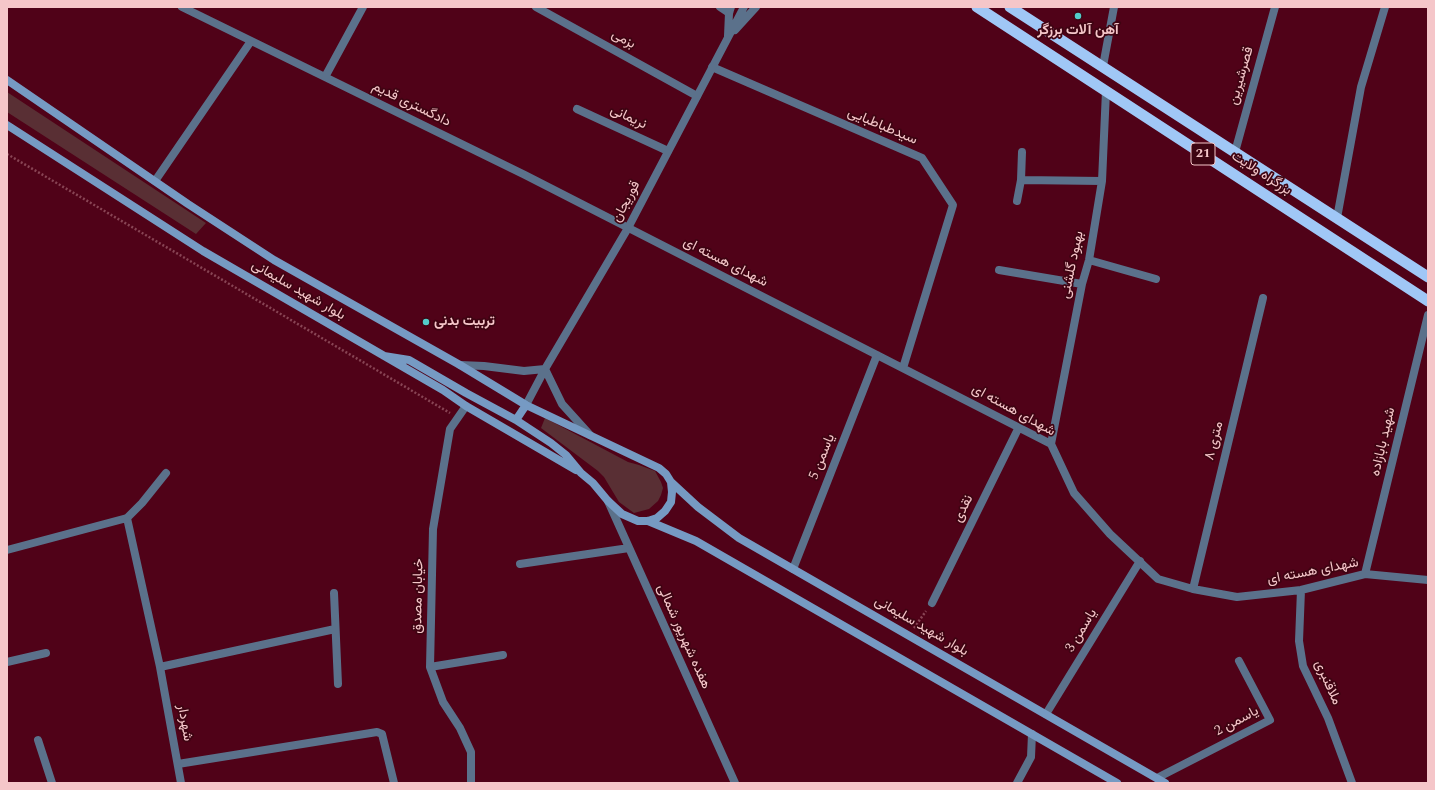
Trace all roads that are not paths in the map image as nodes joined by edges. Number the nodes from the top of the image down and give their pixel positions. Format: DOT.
graph roads {
  1 [pos="182,7"];
  2 [pos="363,7"];
  3 [pos="536,7"];
  4 [pos="720,7"];
  5 [pos="744,7"];
  6 [pos="756,7"];
  7 [pos="977,7"];
  8 [pos="1010,7"];
  9 [pos="1114,7"];
  10 [pos="1275,7"];
  11 [pos="1385,7"];
  12 [pos="730,10"];
  13 [pos="728,38"];
  14 [pos="251,41"];
  15 [pos="1103,66"];
  16 [pos="712,67"];
  17 [pos="325,77"];
  18 [pos="7,80"];
  19 [pos="1106,91"];
  20 [pos="697,96"];
  21 [pos="577,109"];
  22 [pos="7,125"];
  23 [pos="668,151"];
  24 [pos="1022,152"];
  25 [pos="1235,152"];
  26 [pos="1021,180"];
  27 [pos="155,181"];
  28 [pos="1102,181"];
  29 [pos="1017,201"];
  30 [pos="1337,218"];
  31 [pos="628,228"];
  32 [pos="1089,260"];
  33 [pos="999,270"];
  34 [pos="1428,277"];
  35 [pos="1156,279"];
  36 [pos="1082,284"];
  37 [pos="1264,298"];
  38 [pos="1428,301"];
  39 [pos="1428,315"];
  40 [pos="877,355"];
  41 [pos="384,356"];
  42 [pos="460,365"];
  43 [pos="903,368"];
  44 [pos="545,369"];
  45 [pos="526,405"];
  46 [pos="466,406"];
  47 [pos="516,420"];
  48 [pos="1019,427"];
  49 [pos="590,435"];
  50 [pos="1051,444"];
  51 [pos="166,473"];
  52 [pos="581,473"];
  53 [pos="671,482"];
  54 [pos="608,501"];
  55 [pos="127,518"];
  56 [pos="648,521"];
  57 [pos="629,548"];
  58 [pos="7,550"];
  59 [pos="1140,561"];
  60 [pos="520,564"];
  61 [pos="793,569"];
  62 [pos="1365,574"];
  63 [pos="1428,580"];
  64 [pos="1193,589"];
  65 [pos="1301,590"];
  66 [pos="334,593"];
  67 [pos="932,602"];
  68 [pos="335,629"];
  69 [pos="46,653"];
  70 [pos="503,655"];
  71 [pos="1239,661"];
  72 [pos="7,662"];
  73 [pos="160,667"];
  74 [pos="430,667"];
  75 [pos="338,684"];
  76 [pos="1046,714"];
  77 [pos="1032,734"];
  78 [pos="38,740"];
  79 [pos="178,764"];
  80 [pos="1157,778"];
  81 [pos="52,783"];
  82 [pos="181,783"];
  83 [pos="394,783"];
  84 [pos="471,783"];
  85 [pos="735,783"];
  86 [pos="1017,783"];
  87 [pos="1116,783"];
  88 [pos="1165,783"];
  89 [pos="1352,783"];
  1 -- 14 [label="street, دادگستری قدیم"];
  2 -- 17 [label="street"];
  3 -- 20 [label="street, بزمی"];
  4 -- 12 [label="street"];
  5 -- 13 [label="street, قوریجان"];
  6 -- 13 [label="street"];
  7 -- 19 [label="highway, بزرگراه ولایت / 21"];
  8 -- 15 [label="highway, بزرگراه ولایت / 21"];
  9 -- 15 [label="street"];
  10 -- 25 [label="street, قصرشیرین"];
  11 -- 30 [label="street"];
  12 -- 13 [label="street"];
  13 -- 16 [label="street, قوریجان"];
  14 -- 17 [label="street, دادگستری قدیم"];
  14 -- 27 [label="street"];
  15 -- 25 [label="highway, بزرگراه ولایت / 21"];
  16 -- 20 [label="street, قوریجان"];
  16 -- 43 [label="street, سیدطباطبایی"];
  17 -- 31 [label="street, دادگستری قدیم"];
  18 -- 27 [label="main road, بلوار شهید سلیمانی"];
  19 -- 28 [label="street, بهبود گلشنی"];
  19 -- 38 [label="highway, بزرگراه ولایت / 21"];
  20 -- 23 [label="street, قوریجان"];
  21 -- 23 [label="street, نریمانی"];
  22 -- 41 [label="main road, بلوار شهید سلیمانی"];
  23 -- 31 [label="street, قوریجان"];
  24 -- 26 [label="street"];
  25 -- 30 [label="highway, بزرگراه ولایت / 21"];
  26 -- 28 [label="street"];
  26 -- 29 [label="street"];
  27 -- 42 [label="main road, بلوار شهید سلیمانی"];
  28 -- 32 [label="street, بهبود گلشنی"];
  30 -- 34 [label="highway, بزرگراه ولایت / 21"];
  31 -- 40 [label="street, شهدای هسته ای"];
  31 -- 44 [label="street, قوریجان"];
  32 -- 35 [label="street"];
  32 -- 36 [label="street, بهبود گلشنی"];
  33 -- 36 [label="street"];
  36 -- 50 [label="street, بهبود گلشنی"];
  37 -- 64 [label="street, ۸ متری"];
  39 -- 62 [label="street, شهید بابازاده"];
  40 -- 43 [label="street, شهدای هسته ای"];
  40 -- 61 [label="street, یاسمن 5"];
  41 -- 46 [label="main road, بلوار شهید سلیمانی"];
  41 -- 47 [label="main road"];
  42 -- 44 [label="street"];
  42 -- 45 [label="main road, بلوار شهید سلیمانی"];
  43 -- 48 [label="street, شهدای هسته ای"];
  44 -- 45 [label="street, قوریجان"];
  44 -- 49 [label="street"];
  45 -- 47 [label="main road"];
  45 -- 49 [label="main road, بلوار شهید سلیمانی"];
  46 -- 52 [label="main road, بلوار شهید سلیمانی"];
  46 -- 74 [label="street, خیابان مصدق"];
  47 -- 52 [label="main road"];
  48 -- 50 [label="street, شهدای هسته ای"];
  48 -- 67 [label="street, نقدی"];
  49 -- 53 [label="main road, بلوار شهید سلیمانی"];
  50 -- 59 [label="street, شهدای هسته ای"];
  51 -- 55 [label="street"];
  52 -- 54 [label="main road"];
  53 -- 56 [label="main road"];
  53 -- 61 [label="main road, بلوار شهید سلیمانی"];
  54 -- 56 [label="main road"];
  54 -- 57 [label="street, هفده شهریور شمالی"];
  55 -- 58 [label="street"];
  55 -- 73 [label="street, شهردار"];
  56 -- 77 [label="main road"];
  57 -- 60 [label="street"];
  57 -- 85 [label="street, هفده شهریور شمالی"];
  59 -- 64 [label="street, شهدای هسته ای"];
  59 -- 76 [label="street, یاسمن 3"];
  61 -- 76 [label="main road, بلوار شهید سلیمانی"];
  62 -- 63 [label="street, شهدای هسته ای"];
  62 -- 65 [label="street, شهدای هسته ای"];
  64 -- 65 [label="street, شهدای هسته ای"];
  65 -- 89 [label="street, ملاقنبری"];
  66 -- 68 [label="street"];
  68 -- 73 [label="street"];
  68 -- 75 [label="street"];
  69 -- 72 [label="street"];
  70 -- 74 [label="street"];
  71 -- 80 [label="street, یاسمن 2"];
  73 -- 79 [label="street, شهردار"];
  74 -- 84 [label="street, خیابان مصدق"];
  76 -- 80 [label="main road, بلوار شهید سلیمانی"];
  77 -- 86 [label="street"];
  77 -- 87 [label="main road"];
  78 -- 81 [label="street"];
  79 -- 82 [label="street, شهردار"];
  79 -- 83 [label="street"];
  80 -- 88 [label="main road, بلوار شهید سلیمانی"];
}
